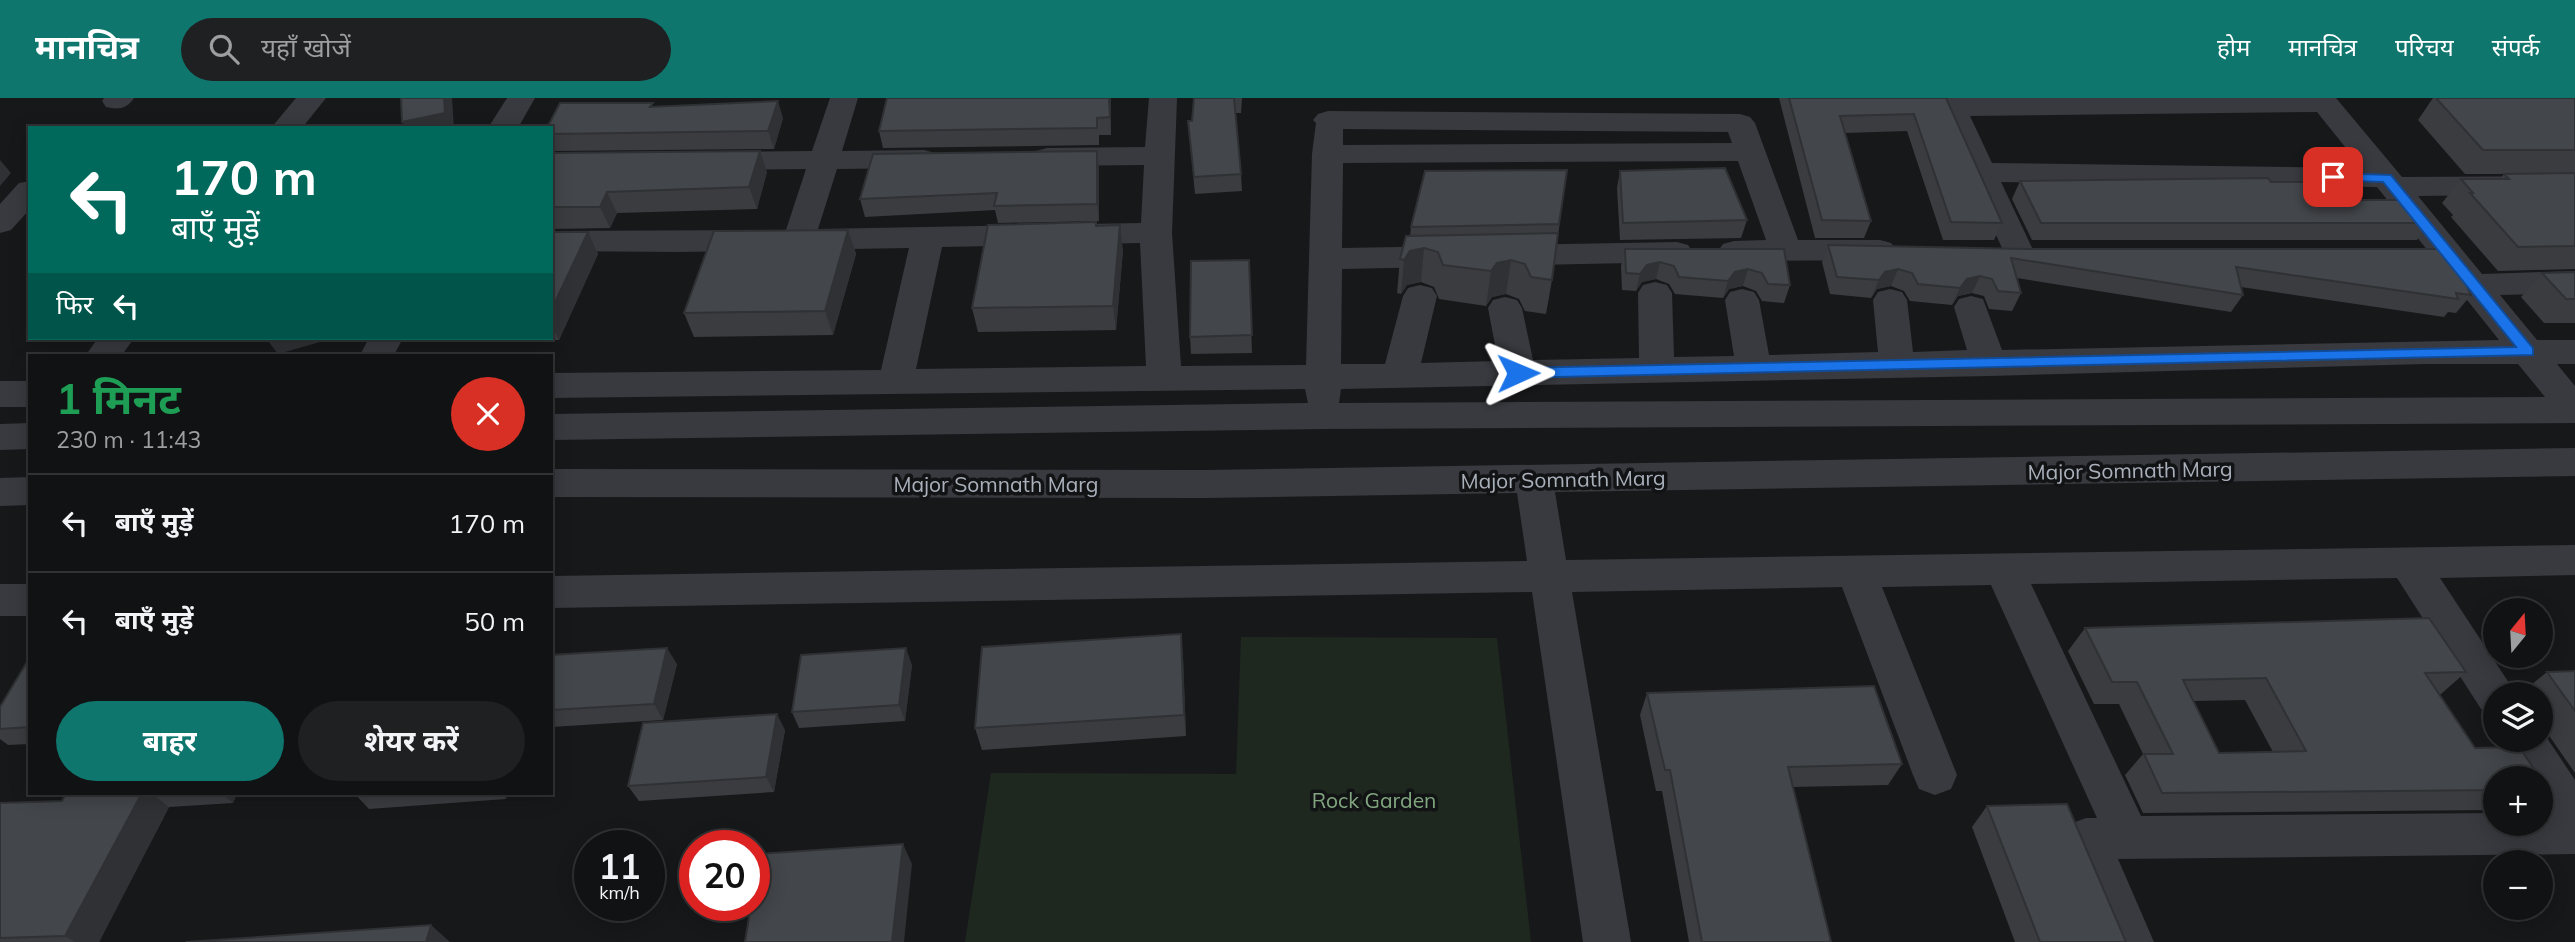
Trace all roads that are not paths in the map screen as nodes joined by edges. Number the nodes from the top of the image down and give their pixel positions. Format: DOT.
graph roads {
  1 [pos="312,98"];
  2 [pos="521,98"];
  3 [pos="844,98"];
  4 [pos="1163,98"];
  5 [pos="2323,100"];
  6 [pos="1949,103"];
  7 [pos="1328,109"];
  8 [pos="1740,124"];
  9 [pos="288,126"];
  10 [pos="504,126"];
  11 [pos="1327,154"];
  12 [pos="1160,156"];
  13 [pos="945,158"];
  14 [pos="1013,158"];
  15 [pos="824,160"];
  16 [pos="688,161"];
  17 [pos="1982,172"];
  18 [pos="2390,182"];
  19 [pos="2575,185"];
  20 [pos="28,192"];
  21 [pos="0,223"];
  22 [pos="1156,233"];
  23 [pos="928,237"];
  24 [pos="799,240"];
  25 [pos="553,241"];
  26 [pos="1785,250"];
  27 [pos="1912,251"];
  28 [pos="2019,253"];
  29 [pos="2406,254"];
  30 [pos="2448,254"];
  31 [pos="1325,259"];
  32 [pos="2575,282"];
  33 [pos="2473,285"];
  34 [pos="1656,293"];
  35 [pos="1420,296"];
  36 [pos="1742,300"];
  37 [pos="1890,300"];
  38 [pos="1971,307"];
  39 [pos="1505,308"];
  40 [pos="115,340"];
  41 [pos="2528,352"];
  42 [pos="2575,352"];
  43 [pos="104,354"];
  44 [pos="1989,364"];
  45 [pos="1897,365"];
  46 [pos="1754,369"];
  47 [pos="1657,371"];
  48 [pos="1518,373"];
  49 [pos="1324,375"];
  50 [pos="1400,376"];
  51 [pos="1164,377"];
  52 [pos="896,381"];
  53 [pos="553,386"];
  54 [pos="0,394"];
  55 [pos="28,394"];
  56 [pos="2575,410"];
  57 [pos="1323,416"];
  58 [pos="553,427"];
  59 [pos="28,436"];
  60 [pos="0,437"];
  61 [pos="2575,462"];
  62 [pos="1534,480"];
  63 [pos="553,483"];
  64 [pos="28,491"];
  65 [pos="0,492"];
  66 [pos="2575,559"];
  67 [pos="2408,562"];
  68 [pos="2004,569"];
  69 [pos="1856,572"];
  70 [pos="1549,577"];
  71 [pos="553,592"];
  72 [pos="0,600"];
  73 [pos="28,600"];
  74 [pos="2487,682"];
  75 [pos="2532,752"];
  76 [pos="1935,775"];
  77 [pos="2575,818"];
  78 [pos="2575,833"];
  79 [pos="2143,838"];
  80 [pos="1607,942"];
  81 [pos="2130,942"];
  1 -- 9 [label="street"];
  2 -- 10 [label="street"];
  3 -- 15 [label="street"];
  4 -- 12 [label="street"];
  5 -- 6 [label="street"];
  5 -- 18 [label="street"];
  6 -- 17 [label="street"];
  7 -- 8 [label="street"];
  7 -- 11 [label="street"];
  8 -- 11 [label="street"];
  8 -- 26 [label="street"];
  11 -- 31 [label="street"];
  12 -- 14 [label="street"];
  12 -- 22 [label="street"];
  13 -- 15 [label="street"];
  15 -- 16 [label="street"];
  15 -- 24 [label="street"];
  17 -- 18 [label="street"];
  17 -- 28 [label="street"];
  18 -- 19 [label="street"];
  18 -- 30 [label="street"];
  20 -- 21 [label="street"];
  22 -- 23 [label="street"];
  22 -- 51 [label="street"];
  23 -- 24 [label="street"];
  23 -- 52 [label="street"];
  24 -- 25 [label="street"];
  26 -- 27 [label="street"];
  26 -- 31 [label="street"];
  29 -- 30 [label="street"];
  30 -- 33 [label="street"];
  31 -- 49 [label="street"];
  32 -- 33 [label="street"];
  33 -- 41 [label="street"];
  34 -- 47 [label="street"];
  35 -- 50 [label="street"];
  36 -- 46 [label="street"];
  37 -- 45 [label="street"];
  38 -- 44 [label="street"];
  39 -- 48 [label="street"];
  40 -- 43 [label="street"];
  41 -- 42 [label="street"];
  41 -- 44 [label="street"];
  41 -- 56 [label="street"];
  44 -- 45 [label="street"];
  45 -- 46 [label="street"];
  46 -- 47 [label="street"];
  47 -- 48 [label="street"];
  48 -- 50 [label="street"];
  49 -- 50 [label="street"];
  49 -- 51 [label="street"];
  49 -- 57 [label="street"];
  51 -- 52 [label="street"];
  52 -- 53 [label="street"];
  54 -- 55 [label="street"];
  56 -- 57 [label="street"];
  57 -- 58 [label="street"];
  59 -- 60 [label="street"];
  61 -- 62 [label="street, Major Somnath Marg"];
  62 -- 63 [label="street, Major Somnath Marg"];
  62 -- 70 [label="street"];
  64 -- 65 [label="street"];
  66 -- 67 [label="street"];
  67 -- 68 [label="street"];
  67 -- 74 [label="street"];
  68 -- 69 [label="street"];
  68 -- 79 [label="street"];
  69 -- 70 [label="street"];
  69 -- 76 [label="street"];
  70 -- 71 [label="street"];
  70 -- 80 [label="street"];
  72 -- 73 [label="street"];
  75 -- 77 [label="street"];
  78 -- 79 [label="street"];
  79 -- 81 [label="street"];
}
